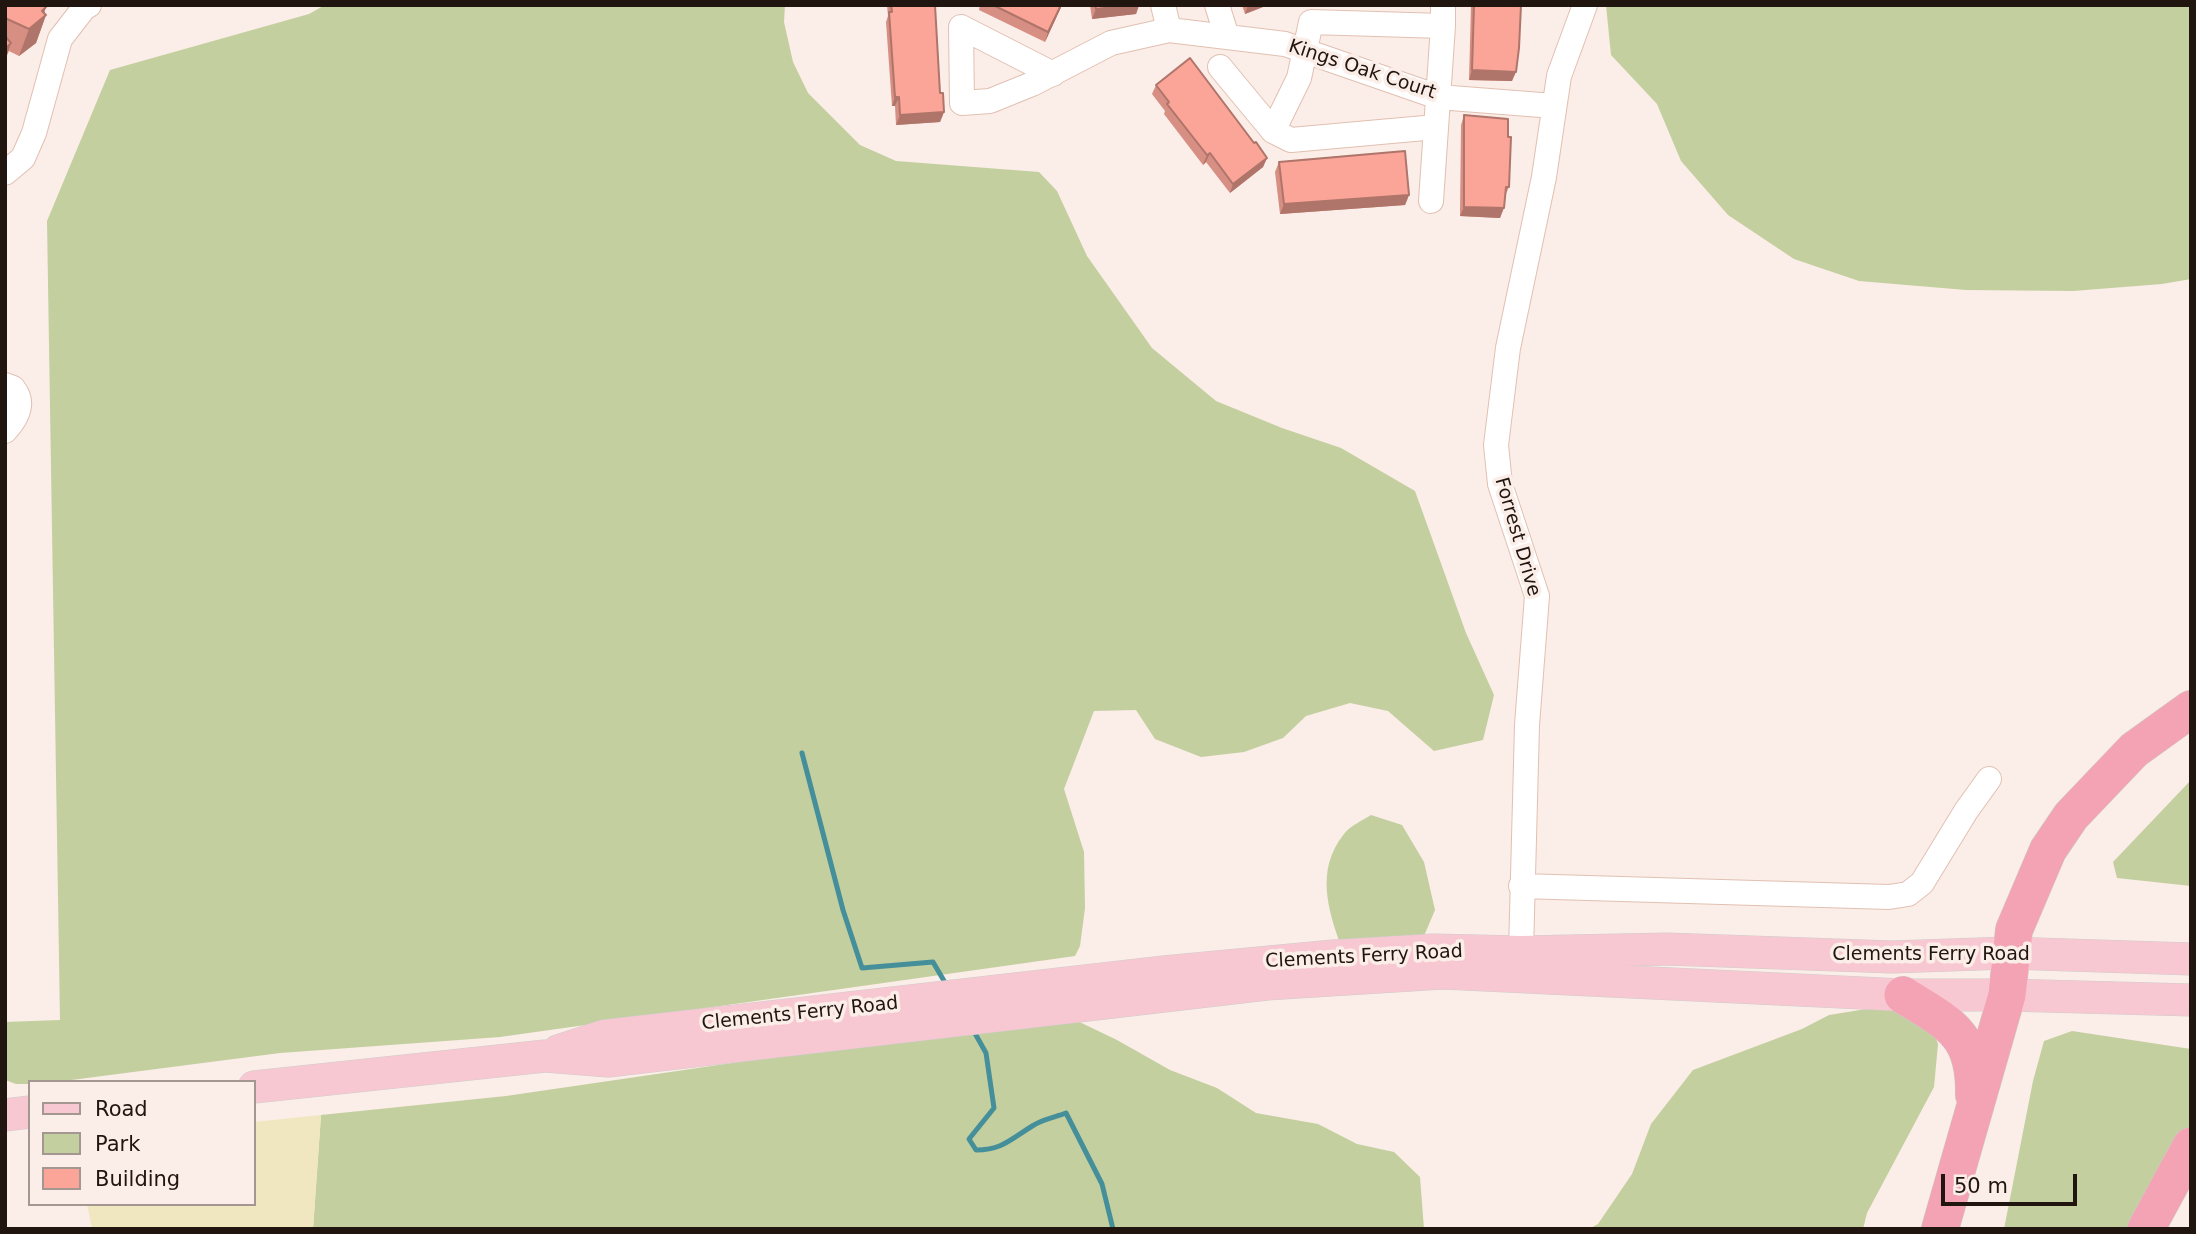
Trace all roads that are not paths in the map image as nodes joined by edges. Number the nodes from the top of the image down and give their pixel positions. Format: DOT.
graph roads {
  1 [pos="89,5"];
  2 [pos="1163,5"];
  3 [pos="1217,5"];
  4 [pos="1583,8"];
  5 [pos="1443,16"];
  6 [pos="1169,30"];
  7 [pos="1227,37"];
  8 [pos="1305,51"];
  9 [pos="1220,67"];
  10 [pos="1052,74"];
  11 [pos="1438,97"];
  12 [pos="1554,106"];
  13 [pos="1436,127"];
  14 [pos="1273,131"];
  15 [pos="5,173"];
  16 [pos="1431,201"];
  17 [pos="5,385"];
  18 [pos="5,431"];
  19 [pos="2191,709"];
  20 [pos="1989,779"];
  21 [pos="1521,886"];
  22 [pos="1521,952"];
  23 [pos="2012,953"];
  24 [pos="2191,959"];
  25 [pos="1903,995"];
  26 [pos="2007,995"];
  27 [pos="2191,1000"];
  28 [pos="1000,1003"];
  29 [pos="256,1087"];
  30 [pos="1974,1109"];
  31 [pos="28,1112"];
  32 [pos="5,1115"];
  33 [pos="2191,1146"];
  34 [pos="1940,1229"];
  35 [pos="2146,1229"];
  1 -- 15 [label="street"];
  2 -- 6 [label="street"];
  3 -- 7 [label="street"];
  4 -- 12 [label="street, Forrest Drive"];
  5 -- 8 [label="street"];
  5 -- 11 [label="street"];
  6 -- 7 [label="street, Kings Oak Court"];
  6 -- 10 [label="street, Kings Oak Court"];
  7 -- 8 [label="street, Kings Oak Court"];
  8 -- 11 [label="street, Kings Oak Court"];
  8 -- 14 [label="street"];
  9 -- 14 [label="street"];
  11 -- 12 [label="street, Kings Oak Court"];
  11 -- 13 [label="street"];
  12 -- 21 [label="street, Forrest Drive"];
  13 -- 14 [label="street"];
  13 -- 16 [label="street"];
  17 -- 18 [label="street"];
  19 -- 23 [label="highway"];
  20 -- 21 [label="street"];
  21 -- 22 [label="street, Forrest Drive"];
  22 -- 23 [label="main road, Clements Ferry Road"];
  22 -- 28 [label="main road, Clements Ferry Road"];
  23 -- 24 [label="main road, Clements Ferry Road"];
  23 -- 26 [label="highway"];
  25 -- 26 [label="main road, Clements Ferry Road"];
  25 -- 28 [label="main road, Clements Ferry Road"];
  25 -- 30 [label="highway"];
  26 -- 27 [label="main road, Clements Ferry Road"];
  26 -- 30 [label="highway"];
  28 -- 29 [label="main road, Clements Ferry Road"];
  30 -- 34 [label="highway"];
  31 -- 32 [label="main road"];
  33 -- 35 [label="highway"];
}
